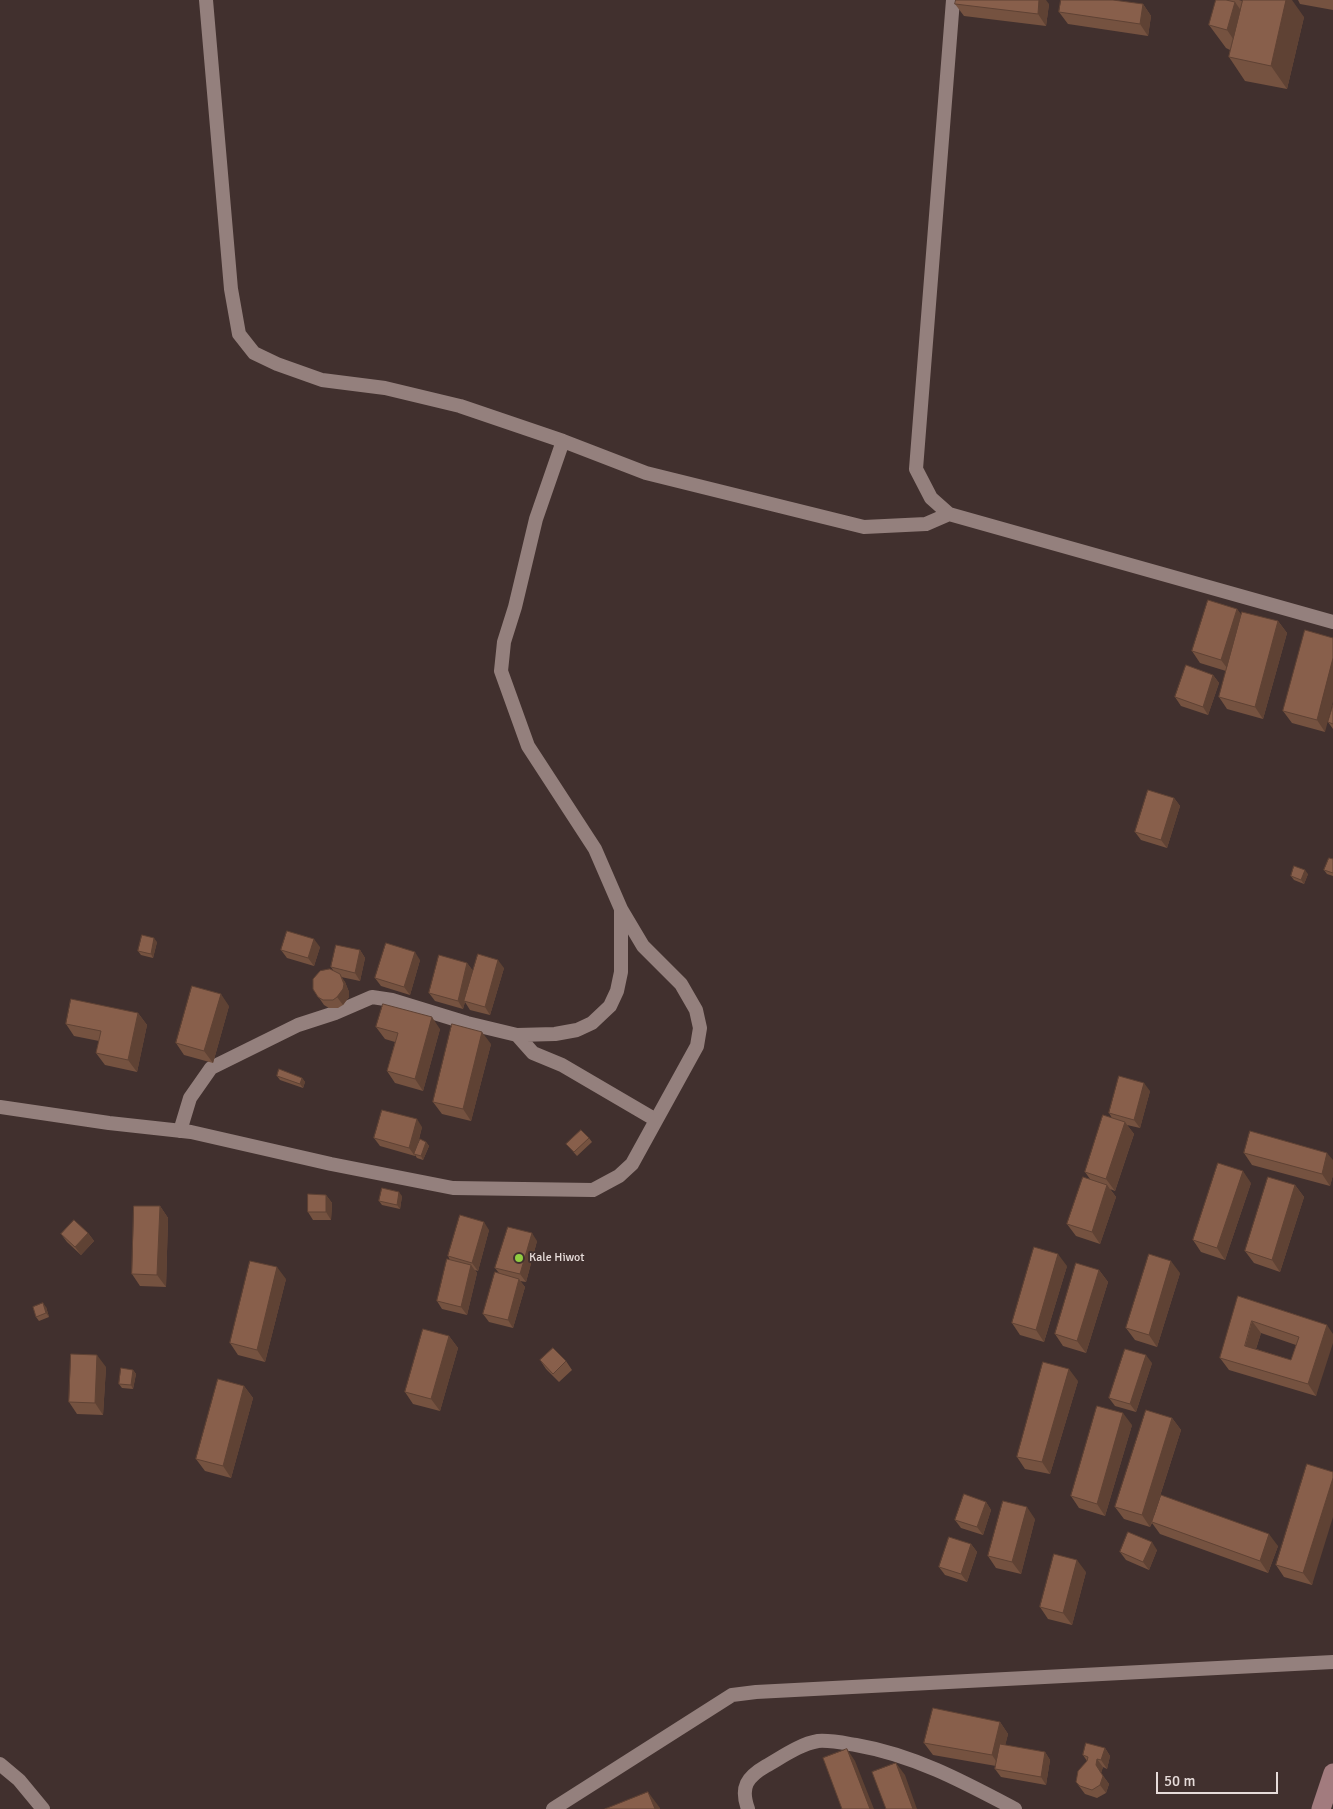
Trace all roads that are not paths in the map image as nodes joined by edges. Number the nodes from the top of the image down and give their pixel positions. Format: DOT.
graph roads {
  1 [pos="206,0"];
  2 [pos="953,0"];
  3 [pos="564,441"];
  4 [pos="949,514"];
  5 [pos="1333,622"];
  6 [pos="621,909"];
  7 [pos="517,1035"];
  8 [pos="0,1107"];
  9 [pos="656,1120"];
  10 [pos="180,1131"];
  11 [pos="1333,1662"];
  12 [pos="0,1764"];
  13 [pos="1333,1773"];
  14 [pos="43,1809"];
  15 [pos="553,1809"];
  16 [pos="748,1809"];
  17 [pos="1015,1809"];
  18 [pos="1321,1809"];
  1 -- 3 [label="street"];
  2 -- 4 [label="street"];
  3 -- 4 [label="street"];
  3 -- 6 [label="street"];
  4 -- 5 [label="street"];
  6 -- 7 [label="street"];
  6 -- 9 [label="street"];
  7 -- 9 [label="street"];
  7 -- 10 [label="street"];
  8 -- 10 [label="street"];
  9 -- 10 [label="street"];
  11 -- 15 [label="street"];
  12 -- 14 [label="street"];
  13 -- 18 [label="main road"];
  16 -- 17 [label="street"];
}
